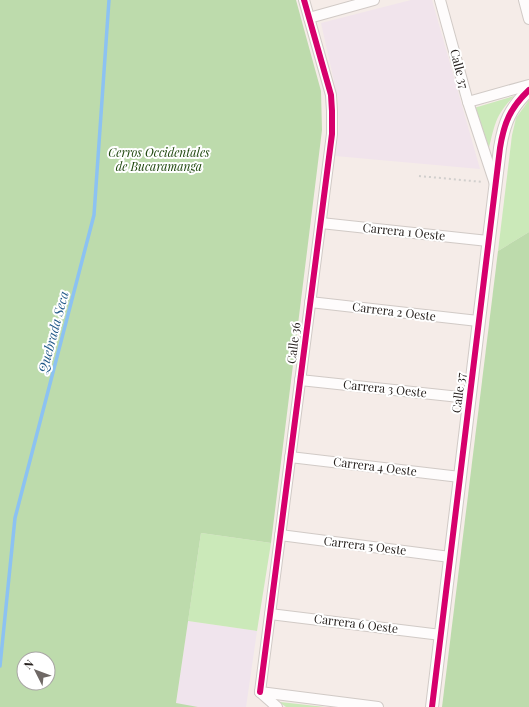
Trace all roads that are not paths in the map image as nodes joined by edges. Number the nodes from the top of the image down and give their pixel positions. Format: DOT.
graph roads {
  1 [pos="304,0"];
  2 [pos="374,0"];
  3 [pos="440,0"];
  4 [pos="524,0"];
  5 [pos="309,18"];
  6 [pos="529,19"];
  7 [pos="529,85"];
  8 [pos="529,90"];
  9 [pos="468,102"];
  10 [pos="495,184"];
  11 [pos="321,223"];
  12 [pos="488,241"];
  13 [pos="310,302"];
  14 [pos="478,321"];
  15 [pos="300,380"];
  16 [pos="469,398"];
  17 [pos="290,457"];
  18 [pos="460,477"];
  19 [pos="280,535"];
  20 [pos="450,557"];
  21 [pos="270,614"];
  22 [pos="441,635"];
  23 [pos="260,692"];
  24 [pos="277,707"];
  25 [pos="378,707"];
  26 [pos="432,707"];
  1 -- 5 [label="street, Calle 36"];
  2 -- 5 [label="street"];
  3 -- 9 [label="street, Calle 37"];
  4 -- 6 [label="street"];
  5 -- 11 [label="street, Calle 36"];
  7 -- 9 [label="street"];
  8 -- 10 [label="street, Calle 37"];
  9 -- 10 [label="street, Calle 37"];
  10 -- 12 [label="street, Calle 37"];
  11 -- 12 [label="street, Carrera 1 Oeste"];
  11 -- 13 [label="street, Calle 36"];
  12 -- 14 [label="street, Calle 37"];
  13 -- 14 [label="street, Carrera 2 Oeste"];
  13 -- 15 [label="street, Calle 36"];
  14 -- 16 [label="street, Calle 37"];
  15 -- 16 [label="street, Carrera 3 Oeste"];
  15 -- 17 [label="street, Calle 36"];
  16 -- 18 [label="street, Calle 37"];
  17 -- 18 [label="street, Carrera 4 Oeste"];
  17 -- 19 [label="street, Calle 36"];
  18 -- 20 [label="street, Calle 37"];
  19 -- 20 [label="street, Carrera 5 Oeste"];
  19 -- 21 [label="street, Calle 36"];
  20 -- 22 [label="street, Calle 37"];
  21 -- 22 [label="street, Carrera 6 Oeste"];
  21 -- 23 [label="street, Calle 36"];
  22 -- 26 [label="street, Calle 37"];
  23 -- 24 [label="street"];
  23 -- 25 [label="street"];
}
